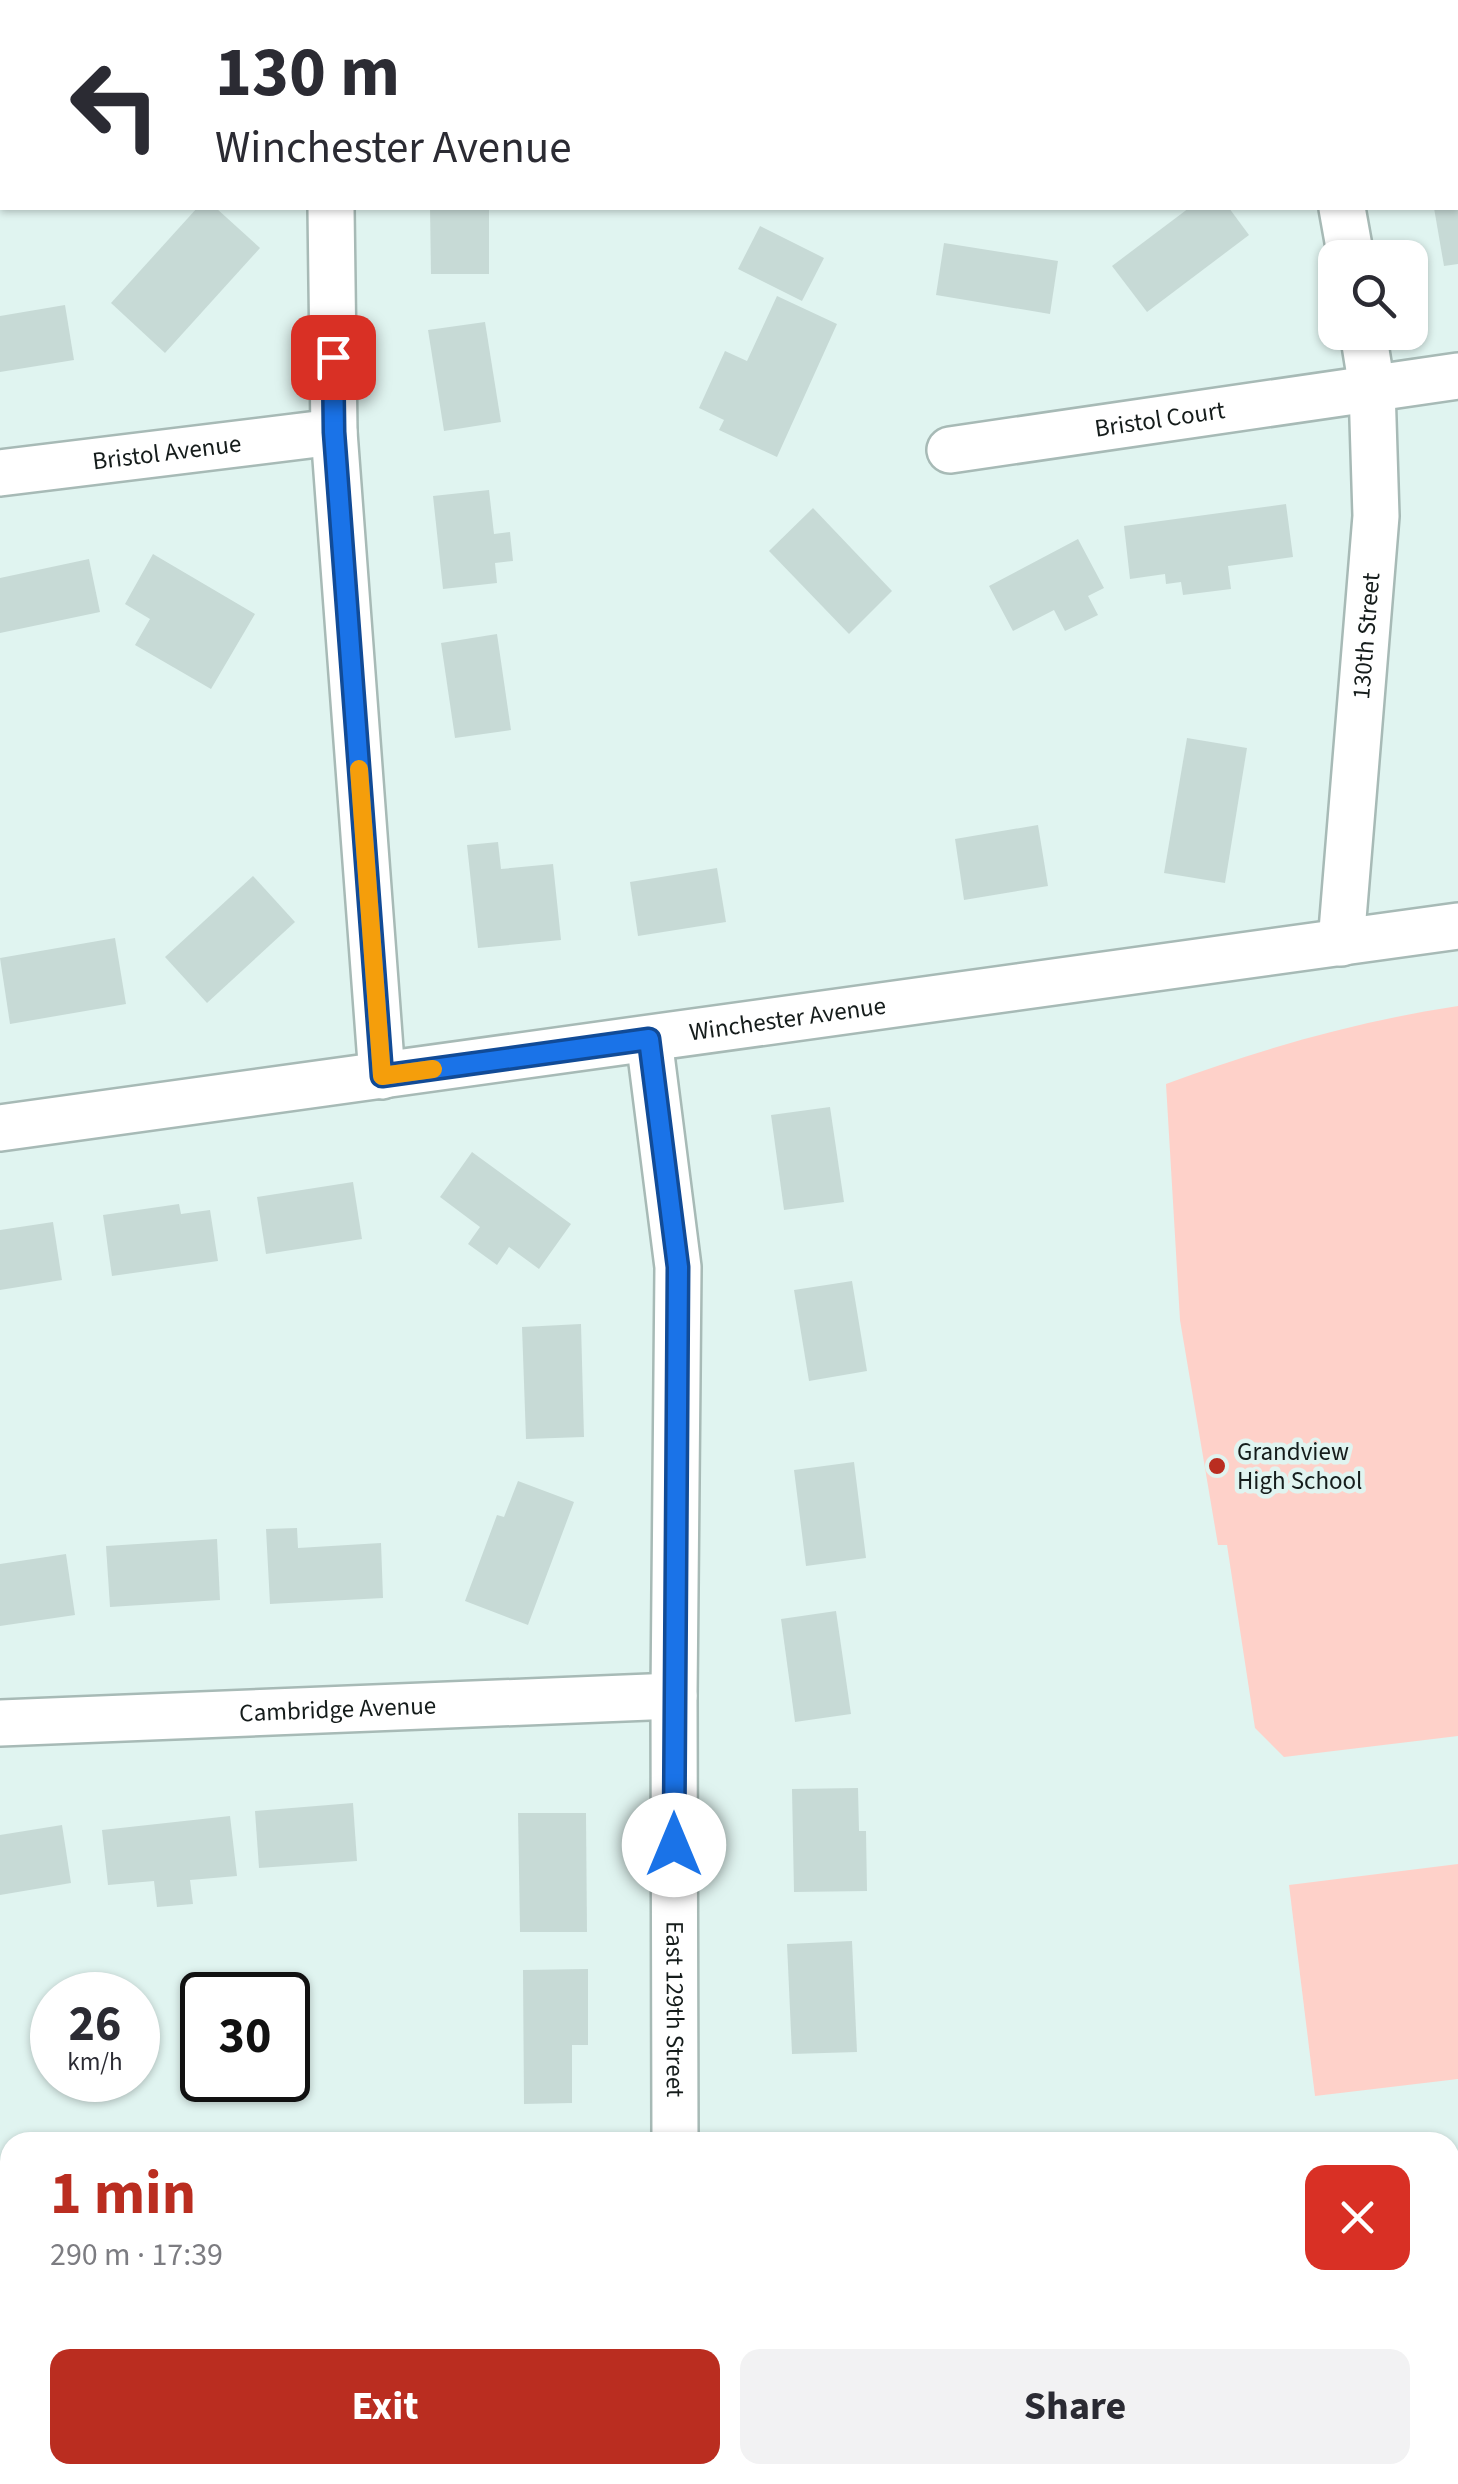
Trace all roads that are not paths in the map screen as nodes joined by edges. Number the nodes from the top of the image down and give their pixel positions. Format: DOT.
graph roads {
  1 [pos="331,210"];
  2 [pos="1342,210"];
  3 [pos="1348,240"];
  4 [pos="1366,350"];
  5 [pos="1458,376"];
  6 [pos="1372,388"];
  7 [pos="334,432"];
  8 [pos="950,450"];
  9 [pos="0,473"];
  10 [pos="1458,926"];
  11 [pos="1341,942"];
  12 [pos="649,1039"];
  13 [pos="381,1066"];
  14 [pos="0,1128"];
  15 [pos="674,1696"];
  16 [pos="0,1722"];
  17 [pos="676,2132"];
  1 -- 7 [label="street"];
  2 -- 3 [label="street"];
  4 -- 6 [label="street, 130th Street"];
  5 -- 6 [label="street"];
  6 -- 8 [label="street, Bristol Court"];
  6 -- 11 [label="street, 130th Street"];
  7 -- 9 [label="street, Bristol Avenue"];
  7 -- 13 [label="street"];
  10 -- 11 [label="street, Winchester Avenue"];
  11 -- 12 [label="street, Winchester Avenue"];
  12 -- 13 [label="street, Winchester Avenue"];
  12 -- 15 [label="street, East 129th Street"];
  13 -- 14 [label="street, Winchester Avenue"];
  15 -- 16 [label="street, Cambridge Avenue"];
  15 -- 17 [label="street, East 129th Street"];
}
